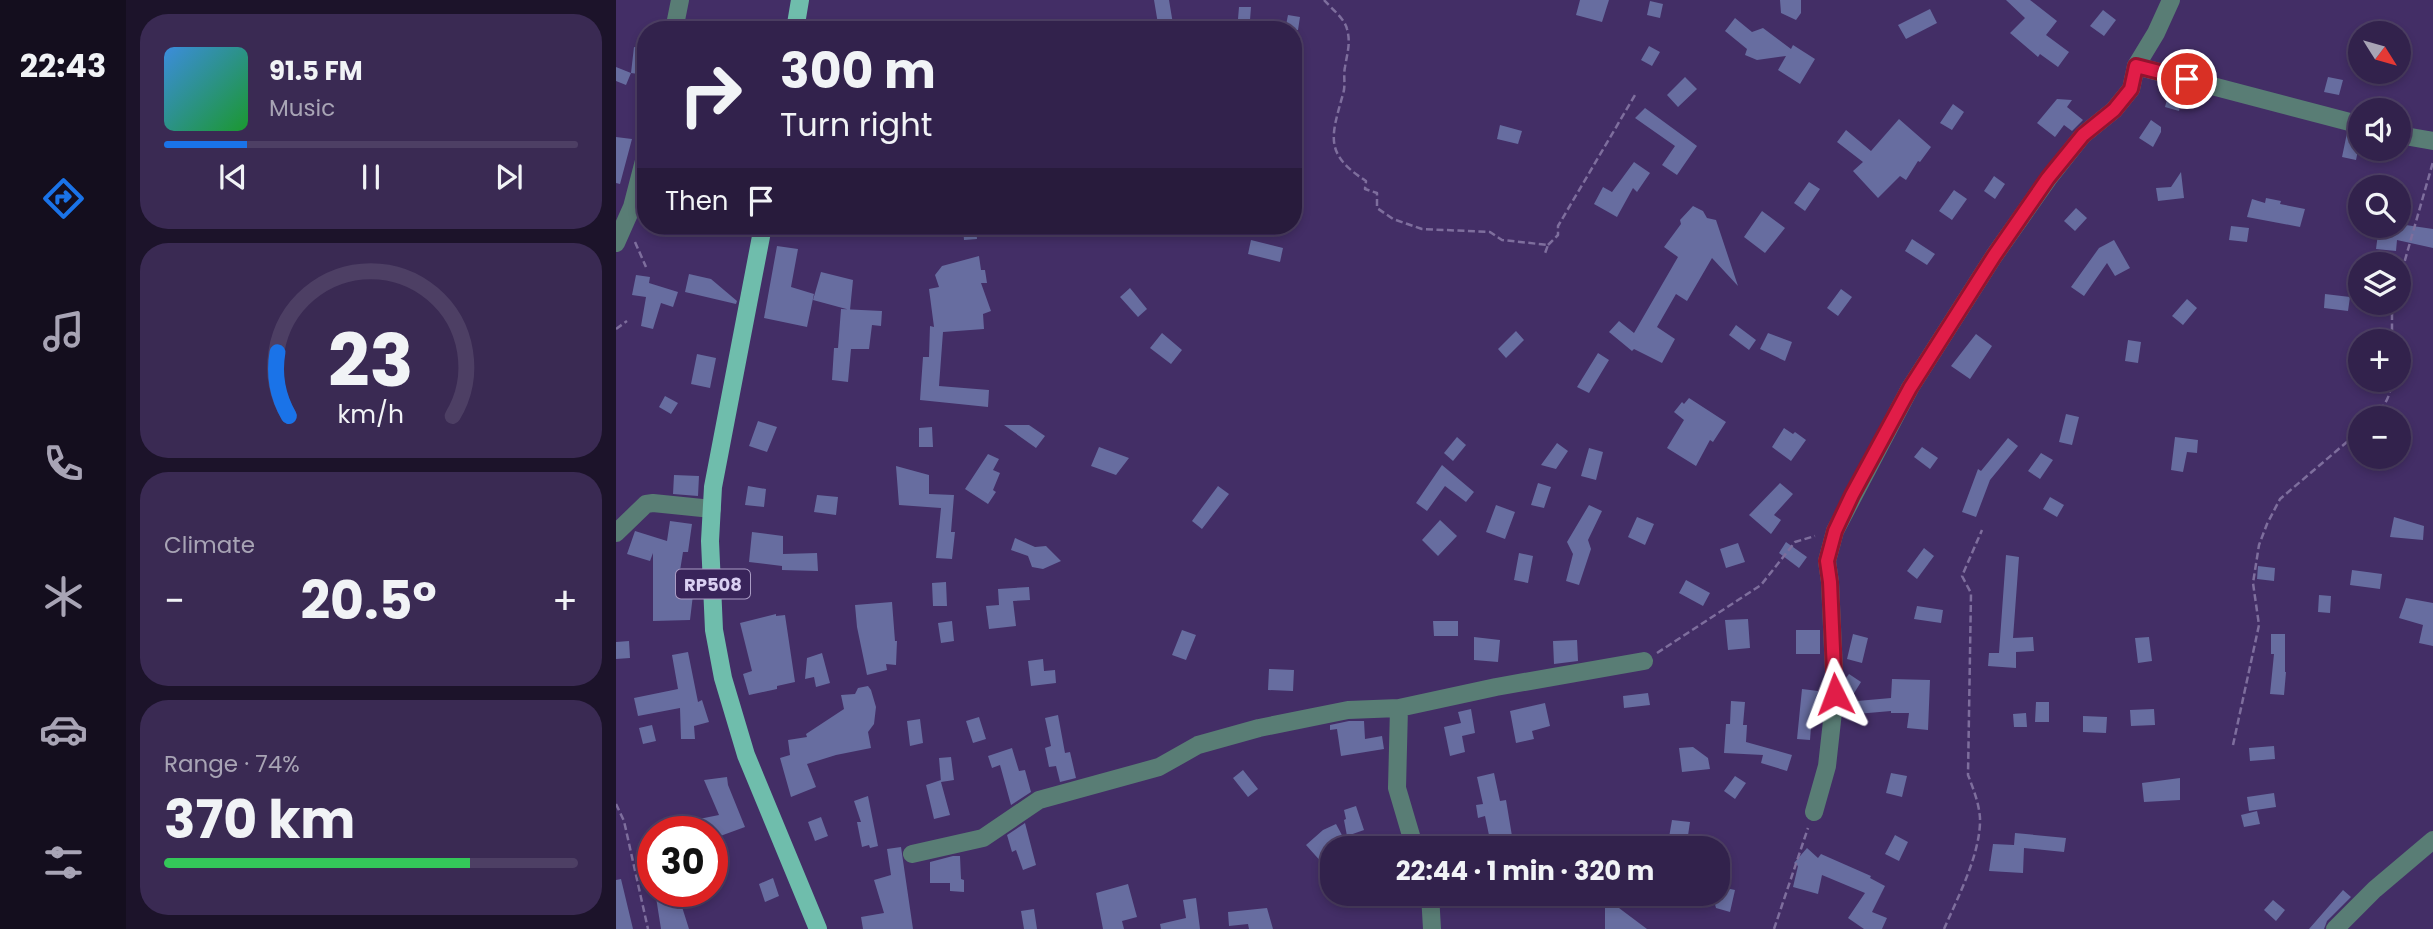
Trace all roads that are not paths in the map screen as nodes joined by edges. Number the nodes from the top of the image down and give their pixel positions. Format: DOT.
graph roads {
  1 [pos="680,0"];
  2 [pos="800,0"];
  3 [pos="2171,0"];
  4 [pos="676,21"];
  5 [pos="796,21"];
  6 [pos="2136,66"];
  7 [pos="2348,122"];
  8 [pos="2411,137"];
  9 [pos="2433,141"];
  10 [pos="637,188"];
  11 [pos="760,235"];
  12 [pos="616,243"];
  13 [pos="712,509"];
  14 [pos="616,533"];
  15 [pos="1644,661"];
  16 [pos="1399,708"];
  17 [pos="1814,812"];
  18 [pos="1411,836"];
  19 [pos="2433,840"];
  20 [pos="912,855"];
  21 [pos="1431,906"];
  22 [pos="818,929"];
  23 [pos="1432,929"];
  24 [pos="2335,929"];
  1 -- 4 [label="street"];
  2 -- 5 [label="main road"];
  3 -- 6 [label="street"];
  6 -- 7 [label="street"];
  6 -- 17 [label="street"];
  8 -- 9 [label="street"];
  10 -- 12 [label="street"];
  11 -- 13 [label="main road, RP508"];
  13 -- 14 [label="street"];
  13 -- 22 [label="main road, RP508"];
  15 -- 16 [label="street"];
  16 -- 18 [label="street"];
  16 -- 20 [label="street"];
  19 -- 24 [label="street"];
  21 -- 23 [label="street"];
}
